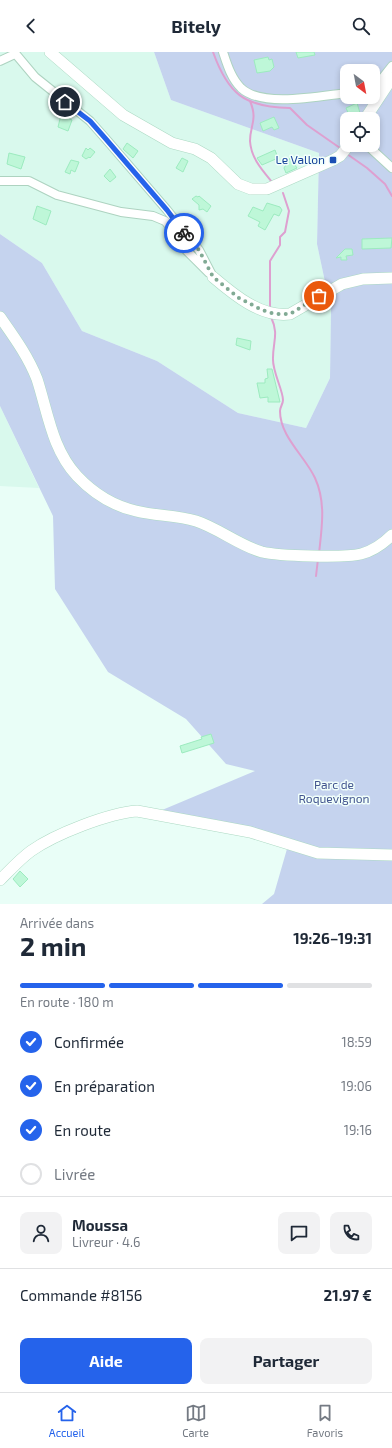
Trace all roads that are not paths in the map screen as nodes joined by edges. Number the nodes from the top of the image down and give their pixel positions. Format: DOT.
graph roads {
  1 [pos="50,52"];
  2 [pos="223,52"];
  3 [pos="15,53"];
  4 [pos="0,61"];
  5 [pos="392,66"];
  6 [pos="392,78"];
  7 [pos="380,81"];
  8 [pos="340,94"];
  9 [pos="370,112"];
  10 [pos="344,152"];
  11 [pos="375,152"];
  12 [pos="392,168"];
  13 [pos="0,181"];
  14 [pos="213,277"];
  15 [pos="392,278"];
  16 [pos="0,317"];
  17 [pos="392,535"];
  18 [pos="392,855"];
  19 [pos="0,880"];
  1 -- 10 [label="main road"];
  2 -- 8 [label="street"];
  3 -- 4 [label="street"];
  3 -- 14 [label="street"];
  5 -- 7 [label="street"];
  6 -- 9 [label="main road"];
  11 -- 12 [label="street"];
  13 -- 14 [label="street"];
  14 -- 15 [label="main road"];
  16 -- 17 [label="main road"];
  18 -- 19 [label="main road"];
}
